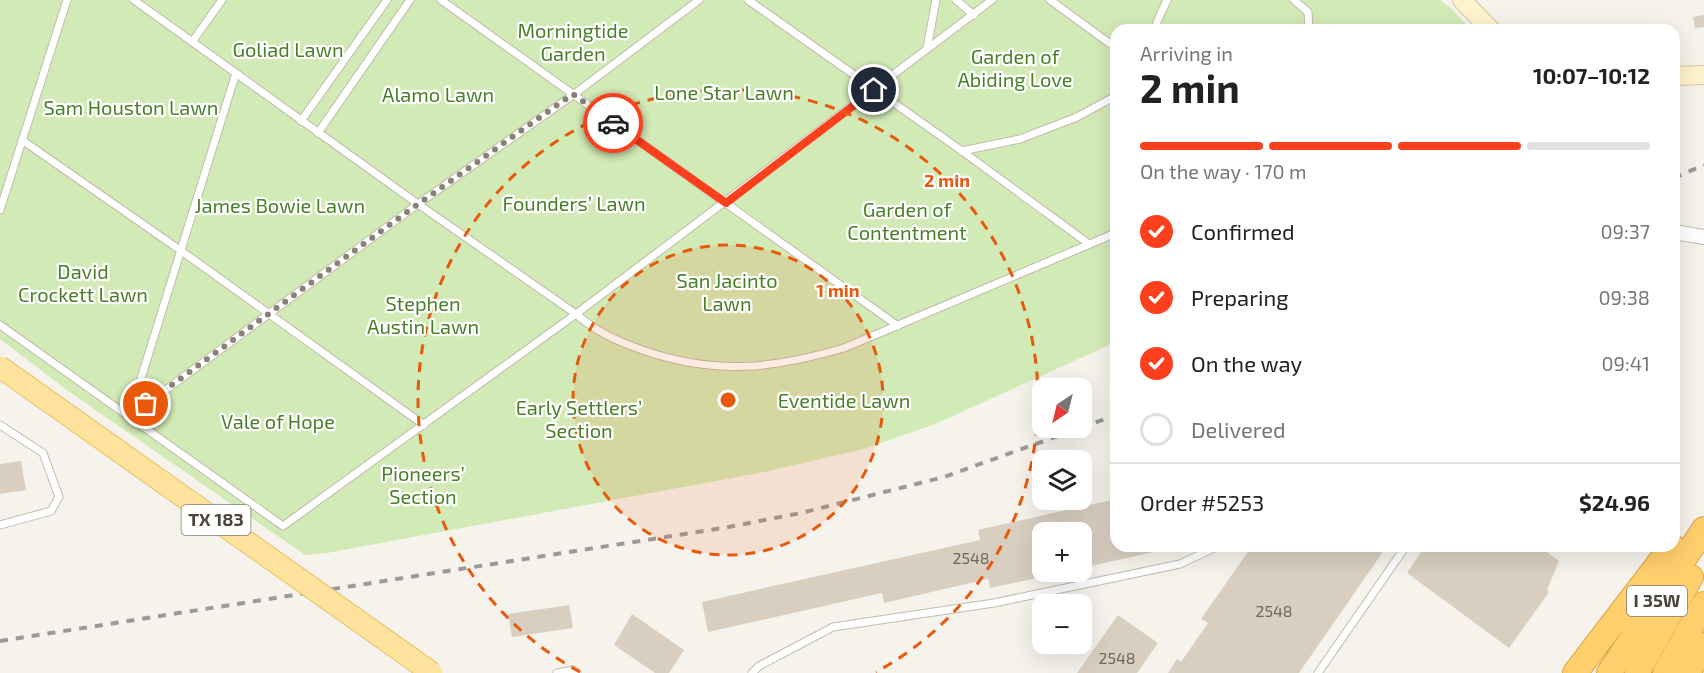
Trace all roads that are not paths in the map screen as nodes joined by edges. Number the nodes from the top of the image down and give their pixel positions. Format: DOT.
graph roads {
  1 [pos="67,0"];
  2 [pos="134,0"];
  3 [pos="222,0"];
  4 [pos="387,0"];
  5 [pos="410,0"];
  6 [pos="441,0"];
  7 [pos="699,0"];
  8 [pos="748,0"];
  9 [pos="936,0"];
  10 [pos="956,0"];
  11 [pos="992,0"];
  12 [pos="1050,0"];
  13 [pos="1167,0"];
  14 [pos="1294,0"];
  15 [pos="1462,0"];
  16 [pos="974,15"];
  17 [pos="1156,24"];
  18 [pos="1309,24"];
  19 [pos="1485,24"];
  20 [pos="192,42"];
  21 [pos="1110,44"];
  22 [pos="927,48"];
  23 [pos="236,73"];
  24 [pos="1704,75"];
  25 [pos="1680,76"];
  26 [pos="874,90"];
  27 [pos="573,94"];
  28 [pos="1110,99"];
  29 [pos="301,121"];
  30 [pos="318,133"];
  31 [pos="22,140"];
  32 [pos="962,151"];
  33 [pos="726,203"];
  34 [pos="418,204"];
  35 [pos="0,210"];
  36 [pos="1680,233"];
  37 [pos="1110,235"];
  38 [pos="1704,237"];
  39 [pos="1089,244"];
  40 [pos="180,250"];
  41 [pos="576,314"];
  42 [pos="269,315"];
  43 [pos="0,325"];
  44 [pos="898,326"];
  45 [pos="0,367"];
  46 [pos="129,417"];
  47 [pos="0,425"];
  48 [pos="424,425"];
  49 [pos="1704,521"];
  50 [pos="0,525"];
  51 [pos="1704,529"];
  52 [pos="1680,536"];
  53 [pos="1205,552"];
  54 [pos="1402,552"];
  55 [pos="1668,552"];
  56 [pos="1704,554"];
  57 [pos="1704,604"];
  58 [pos="1704,645"];
  59 [pos="432,673"];
  60 [pos="557,673"];
  61 [pos="577,673"];
  62 [pos="752,673"];
  63 [pos="1318,673"];
  64 [pos="1575,673"];
  65 [pos="1609,673"];
  66 [pos="1637,673"];
  67 [pos="1665,673"];
  68 [pos="1688,673"];
  1 -- 31 [label="lane"];
  2 -- 20 [label="lane"];
  3 -- 20 [label="lane"];
  4 -- 29 [label="lane"];
  5 -- 30 [label="lane"];
  6 -- 27 [label="lane"];
  7 -- 27 [label="lane"];
  8 -- 26 [label="lane"];
  9 -- 22 [label="lane"];
  10 -- 16 [label="lane"];
  11 -- 16 [label="lane"];
  12 -- 21 [label="lane"];
  13 -- 17 [label="lane"];
  14 -- 18 [label="lane"];
  15 -- 19 [label="street"];
  16 -- 22 [label="lane"];
  20 -- 23 [label="lane"];
  22 -- 26 [label="lane"];
  23 -- 29 [label="lane"];
  23 -- 40 [label="lane"];
  24 -- 25 [label="street"];
  26 -- 32 [label="lane"];
  26 -- 33 [label="lane"];
  27 -- 33 [label="lane"];
  27 -- 34 [label="lane"];
  28 -- 32 [label="lane"];
  29 -- 30 [label="lane"];
  30 -- 34 [label="lane"];
  31 -- 35 [label="lane"];
  31 -- 40 [label="lane"];
  32 -- 39 [label="lane"];
  33 -- 41 [label="lane"];
  33 -- 44 [label="lane"];
  34 -- 41 [label="lane"];
  34 -- 42 [label="lane"];
  36 -- 38 [label="street"];
  37 -- 39 [label="lane"];
  39 -- 44 [label="lane"];
  40 -- 42 [label="lane"];
  40 -- 46 [label="lane"];
  41 -- 44 [label="lane"];
  41 -- 48 [label="lane"];
  42 -- 46 [label="lane"];
  42 -- 48 [label="lane"];
  43 -- 46 [label="lane"];
  45 -- 59 [label="main road, TX 183, bridge"];
  46 -- 48 [label="lane"];
  47 -- 50 [label="lane"];
  49 -- 52 [label="highway"];
  51 -- 65 [label="highway, I 35W"];
  53 -- 62 [label="lane"];
  54 -- 63 [label="lane"];
  55 -- 64 [label="highway"];
  56 -- 66 [label="highway"];
  57 -- 67 [label="highway"];
  58 -- 68 [label="highway"];
  60 -- 61 [label="lane"];
}
